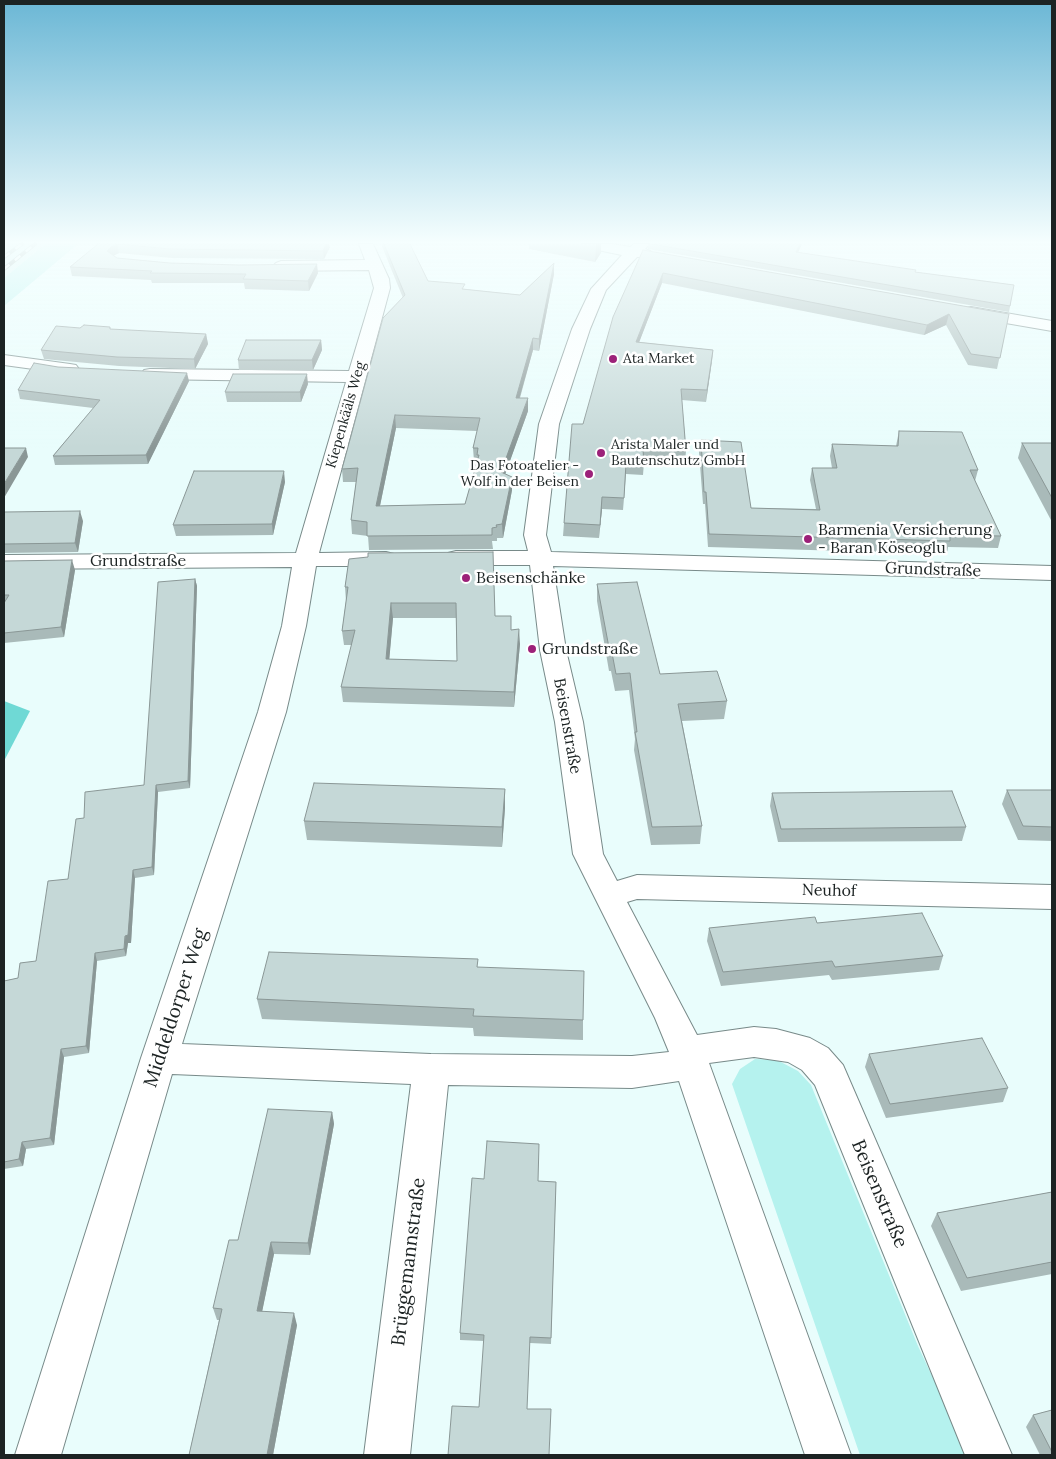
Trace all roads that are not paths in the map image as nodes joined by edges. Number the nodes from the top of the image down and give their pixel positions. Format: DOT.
graph roads {
  1 [pos="375,312"];
  2 [pos="588,312"];
  3 [pos="970,312"];
  4 [pos="1052,326"];
  5 [pos="4,360"];
  6 [pos="90,371"];
  7 [pos="128,373"];
  8 [pos="356,377"];
  9 [pos="410,558"];
  10 [pos="439,558"];
  11 [pos="541,559"];
  12 [pos="305,560"];
  13 [pos="4,562"];
  14 [pos="1052,573"];
  15 [pos="608,896"];
  16 [pos="1052,897"];
  17 [pos="689,1057"];
  18 [pos="159,1058"];
  19 [pos="431,1069"];
  20 [pos="38,1455"];
  21 [pos="387,1455"];
  22 [pos="828,1455"];
  23 [pos="989,1455"];
  1 -- 8 [label="street, Kiepenkääls Weg"];
  2 -- 11 [label="street, Beisenstraße"];
  3 -- 4 [label="street"];
  5 -- 6 [label="street"];
  7 -- 8 [label="street"];
  8 -- 12 [label="street, Kiepenkääls Weg"];
  9 -- 12 [label="street, Grundstraße"];
  10 -- 11 [label="street, Grundstraße"];
  11 -- 14 [label="street, Grundstraße"];
  11 -- 15 [label="street, Beisenstraße"];
  12 -- 13 [label="street, Grundstraße"];
  12 -- 18 [label="street, Middeldorper Weg"];
  15 -- 16 [label="street, Neuhof"];
  15 -- 17 [label="street, Beisenstraße"];
  17 -- 19 [label="street"];
  17 -- 22 [label="street, Beisenstraße"];
  17 -- 23 [label="street, Beisenstraße"];
  18 -- 19 [label="street"];
  18 -- 20 [label="street, Middeldorper Weg"];
  19 -- 21 [label="street, Brüggemannstraße"];
}
